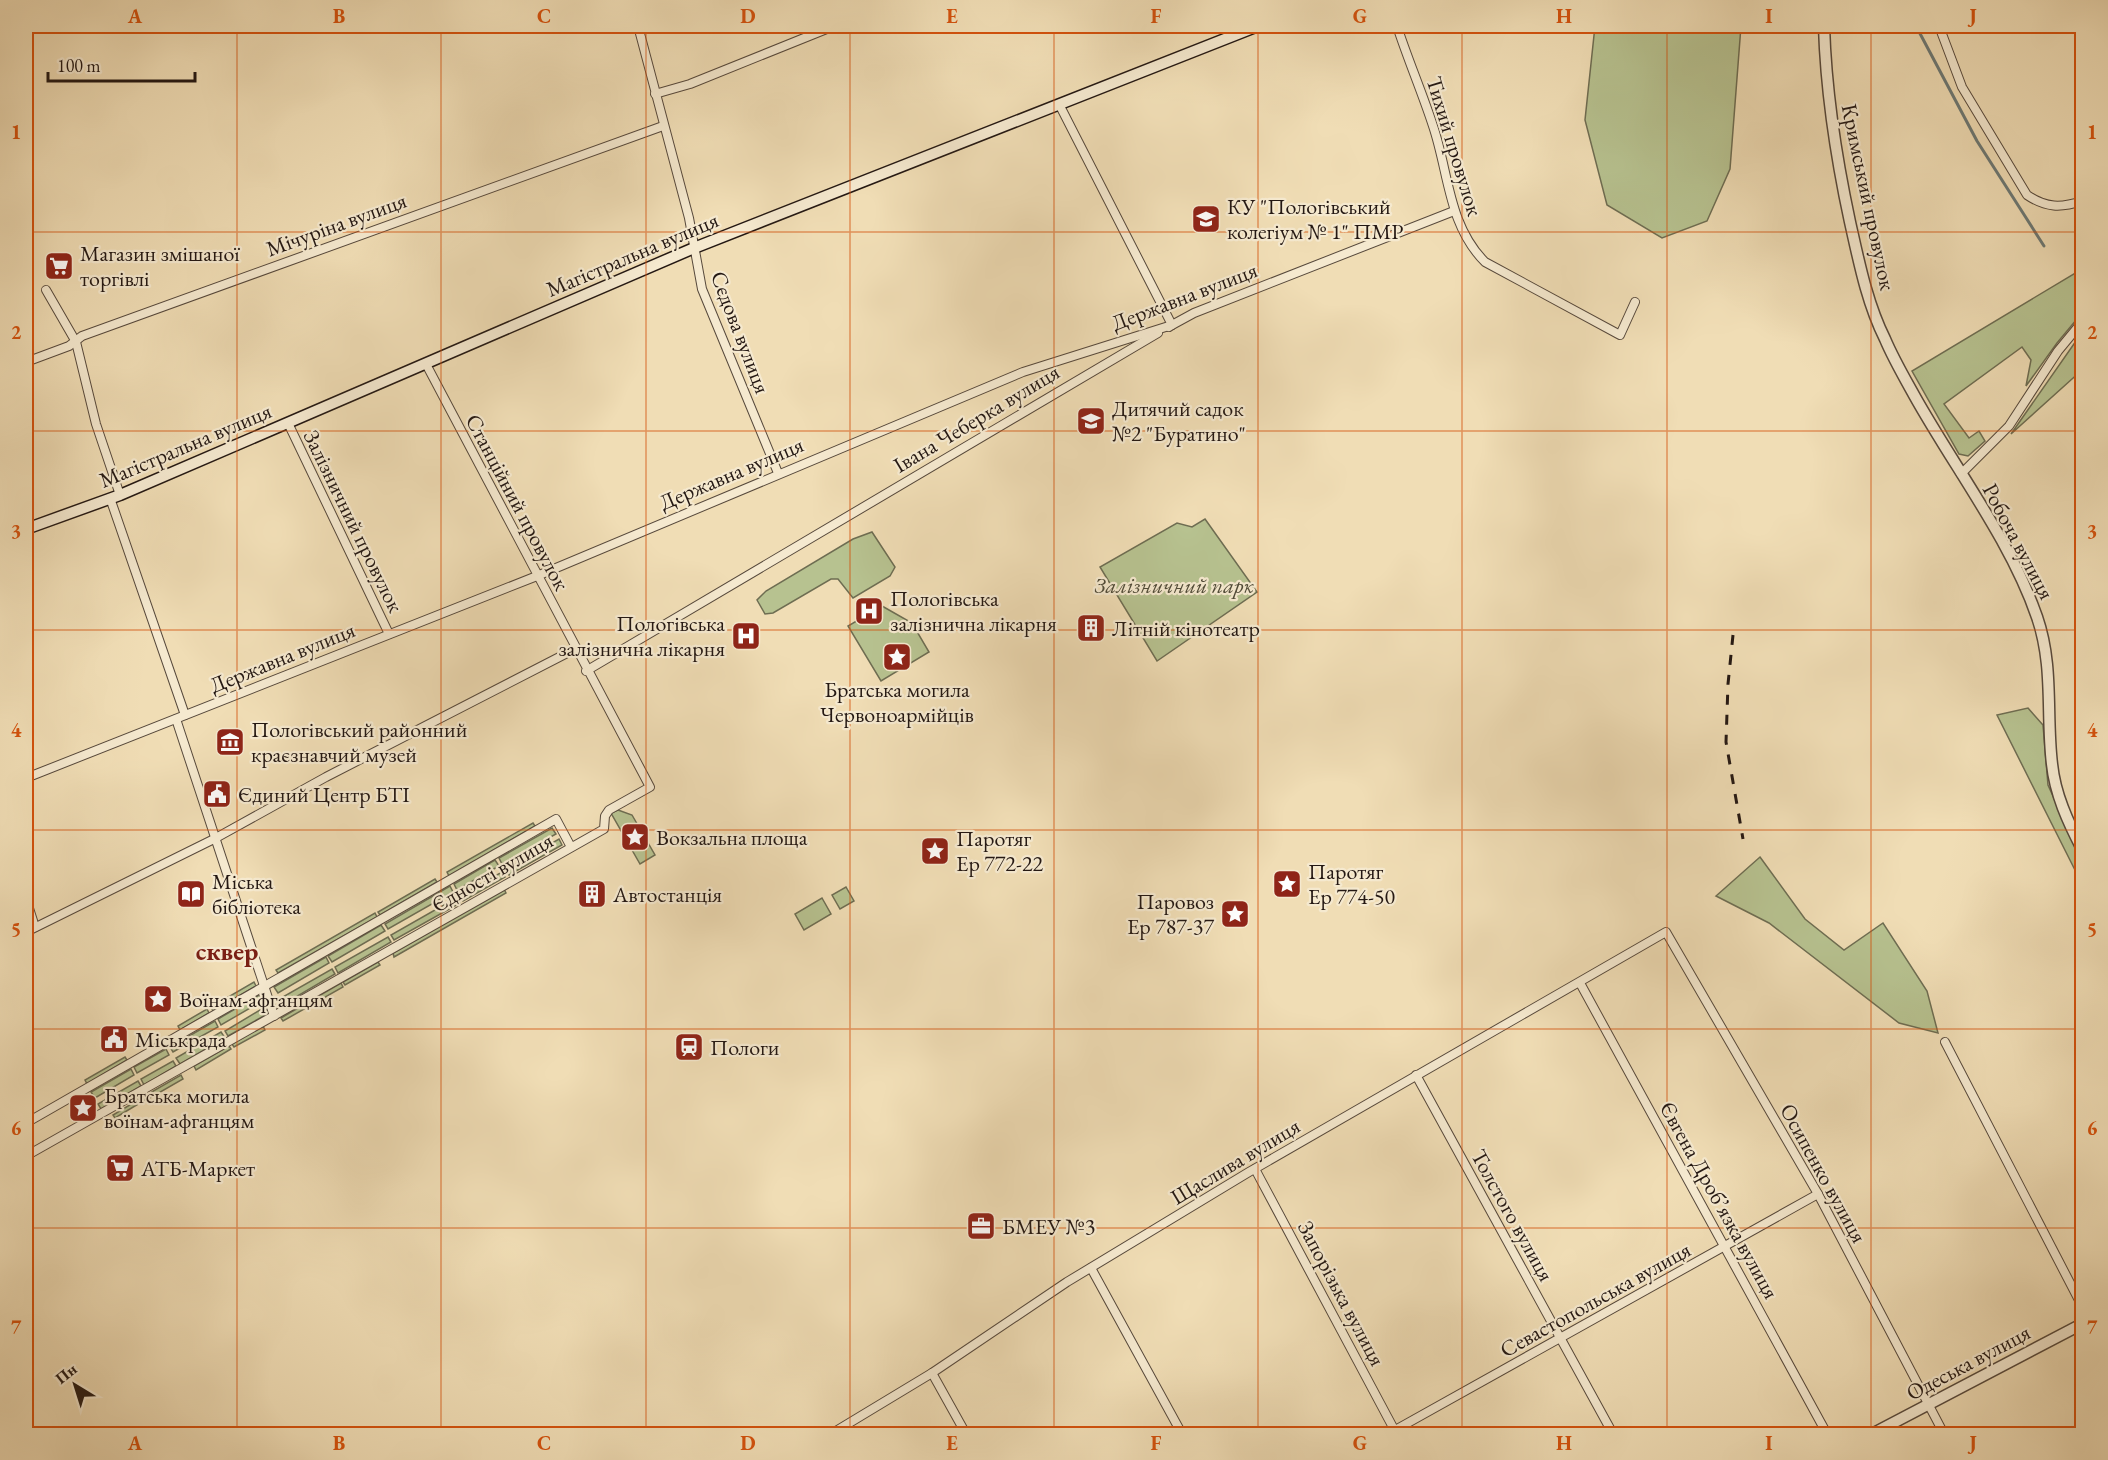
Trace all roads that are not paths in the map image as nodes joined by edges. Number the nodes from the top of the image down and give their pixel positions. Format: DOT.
graph roads {
  1 [pos="638,26"];
  2 [pos="834,26"];
  3 [pos="1258,26"];
  4 [pos="1397,26"];
  5 [pos="1824,26"];
  6 [pos="1939,26"];
  7 [pos="2073,26"];
  8 [pos="2082,36"];
  9 [pos="654,94"];
  10 [pos="1059,104"];
  11 [pos="663,126"];
  12 [pos="2082,201"];
  13 [pos="1454,211"];
  14 [pos="694,248"];
  15 [pos="46,290"];
  16 [pos="1635,302"];
  17 [pos="2082,322"];
  18 [pos="1172,325"];
  19 [pos="1884,338"];
  20 [pos="76,342"];
  21 [pos="26,362"];
  22 [pos="426,364"];
  23 [pos="288,423"];
  24 [pos="778,473"];
  25 [pos="1960,474"];
  26 [pos="115,496"];
  27 [pos="26,529"];
  28 [pos="537,576"];
  29 [pos="389,634"];
  30 [pos="575,650"];
  31 [pos="586,671"];
  32 [pos="185,715"];
  33 [pos="176,718"];
  34 [pos="26,778"];
  35 [pos="214,839"];
  36 [pos="572,847"];
  37 [pos="2082,849"];
  38 [pos="26,899"];
  39 [pos="35,927"];
  40 [pos="26,932"];
  41 [pos="1666,932"];
  42 [pos="1580,983"];
  43 [pos="265,988"];
  44 [pos="274,1016"];
  45 [pos="1945,1042"];
  46 [pos="1416,1075"];
  47 [pos="26,1123"];
  48 [pos="26,1156"];
  49 [pos="1255,1169"];
  50 [pos="1818,1194"];
  51 [pos="1725,1246"];
  52 [pos="1091,1268"];
  53 [pos="2082,1306"];
  54 [pos="2082,1324"];
  55 [pos="1561,1339"];
  56 [pos="932,1373"];
  57 [pos="1928,1405"];
  58 [pos="1393,1433"];
  59 [pos="831,1434"];
  60 [pos="966,1434"];
  61 [pos="1182,1434"];
  62 [pos="1613,1434"];
  63 [pos="1827,1434"];
  64 [pos="1872,1434"];
  65 [pos="1944,1434"];
  1 -- 9 [label="street, Сєдова вулиця"];
  2 -- 9 [label="street"];
  3 -- 10 [label="main road, Магістральна вулиця"];
  4 -- 13 [label="street, Тихий провулок"];
  5 -- 19 [label="main road, Кримський провулок"];
  6 -- 12 [label="street"];
  7 -- 8 [label="street"];
  9 -- 11 [label="street, Сєдова вулиця"];
  10 -- 14 [label="main road, Магістральна вулиця"];
  10 -- 18 [label="street"];
  11 -- 14 [label="street, Сєдова вулиця"];
  11 -- 20 [label="street, Мічуріна вулиця"];
  13 -- 16 [label="street, Тихий провулок"];
  13 -- 18 [label="street, Державна вулиця"];
  14 -- 22 [label="main road, Магістральна вулиця"];
  14 -- 24 [label="street, Сєдова вулиця"];
  15 -- 20 [label="street"];
  17 -- 25 [label="street"];
  18 -- 24 [label="street, Державна вулиця"];
  18 -- 31 [label="street, Івана Чеберка вулиця"];
  19 -- 25 [label="main road, Робоча вулиця"];
  20 -- 21 [label="street, Мічуріна вулиця"];
  20 -- 26 [label="street"];
  22 -- 23 [label="main road, Магістральна вулиця"];
  22 -- 28 [label="street, Станційний провулок"];
  23 -- 26 [label="main road, Магістральна вулиця"];
  23 -- 29 [label="street, Залізничний провулок"];
  24 -- 28 [label="street, Державна вулиця"];
  25 -- 37 [label="main road, Робоча вулиця"];
  26 -- 27 [label="main road, Магістральна вулиця"];
  26 -- 32 [label="street"];
  28 -- 29 [label="street, Державна вулиця"];
  28 -- 30 [label="street, Станційний провулок"];
  29 -- 32 [label="street, Державна вулиця"];
  30 -- 31 [label="street, Станційний провулок"];
  30 -- 35 [label="street"];
  31 -- 36 [label="street, Станційний провулок"];
  32 -- 33 [label="street, Державна вулиця"];
  33 -- 34 [label="street, Державна вулиця"];
  33 -- 35 [label="street"];
  35 -- 39 [label="street"];
  35 -- 43 [label="street"];
  36 -- 43 [label="street, Єдності вулиця"];
  36 -- 44 [label="street, Єдності вулиця"];
  38 -- 39 [label="street"];
  39 -- 40 [label="street"];
  41 -- 42 [label="street, Щаслива вулиця"];
  41 -- 50 [label="street, Осипенко вулиця"];
  42 -- 46 [label="street, Щаслива вулиця"];
  42 -- 51 [label="street, Євгена Дроб’язка вулиця"];
  43 -- 44 [label="street"];
  43 -- 47 [label="street, Єдності вулиця"];
  44 -- 48 [label="street, Єдності вулиця"];
  45 -- 53 [label="street"];
  46 -- 49 [label="street, Щаслива вулиця"];
  46 -- 55 [label="street, Толстого вулиця"];
  49 -- 52 [label="street, Щаслива вулиця"];
  49 -- 58 [label="street, Запорізька вулиця"];
  50 -- 51 [label="street, Севастопольська вулиця"];
  50 -- 57 [label="street, Осипенко вулиця"];
  51 -- 55 [label="street, Севастопольська вулиця"];
  51 -- 63 [label="street, Євгена Дроб’язка вулиця"];
  52 -- 56 [label="street, Щаслива вулиця"];
  52 -- 61 [label="street"];
  54 -- 57 [label="main road, Одеська вулиця"];
  55 -- 58 [label="street, Севастопольська вулиця"];
  55 -- 62 [label="street, Толстого вулиця"];
  56 -- 59 [label="street, Щаслива вулиця"];
  56 -- 60 [label="street"];
  57 -- 64 [label="main road, Одеська вулиця"];
  57 -- 65 [label="street, Осипенко вулиця"];
}
